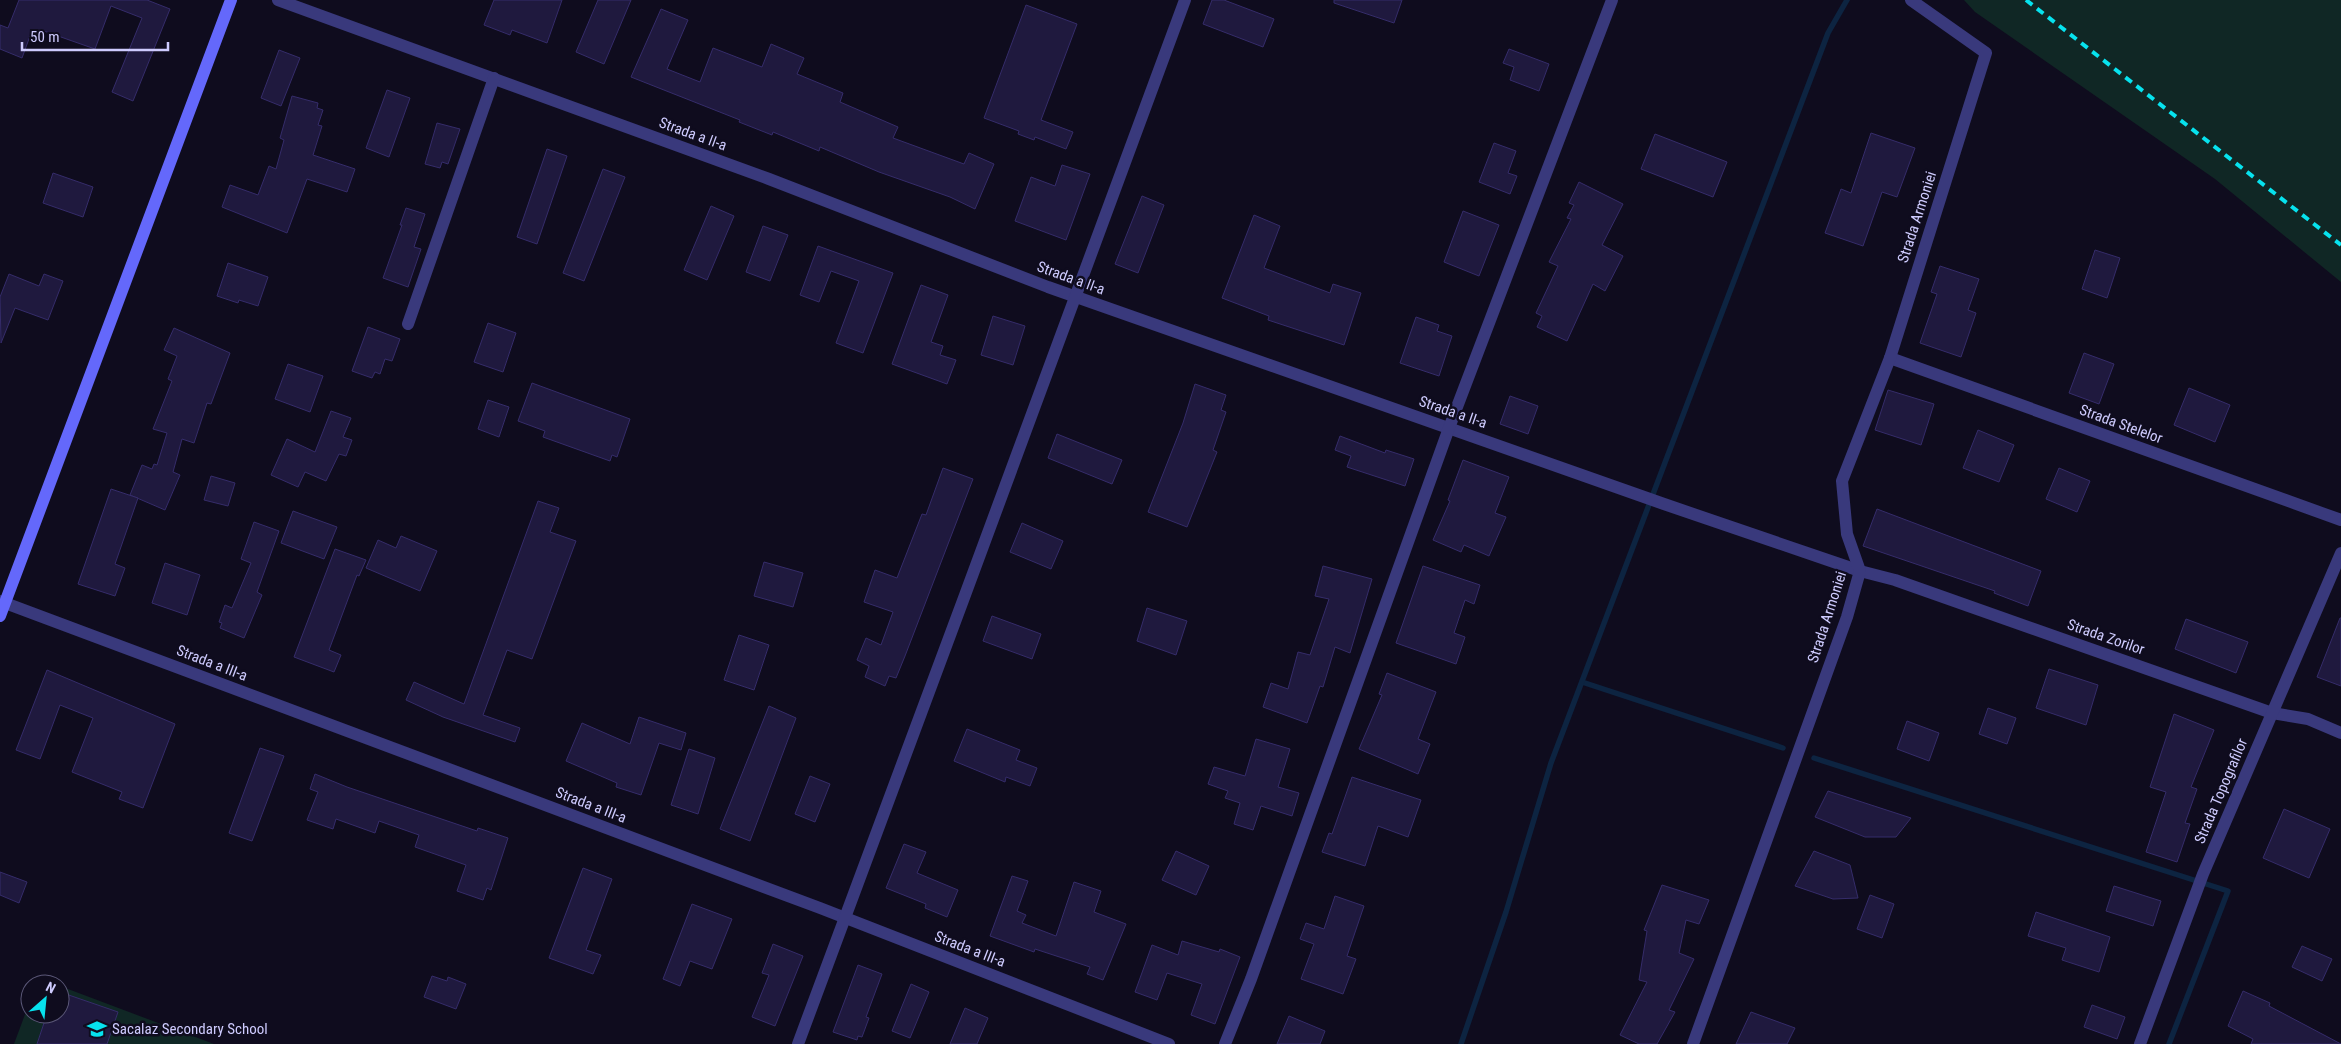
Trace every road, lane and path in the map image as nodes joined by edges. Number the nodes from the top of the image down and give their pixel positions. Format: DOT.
graph roads {
  1 [pos="231,0"];
  2 [pos="278,0"];
  3 [pos="1185,0"];
  4 [pos="1612,0"];
  5 [pos="1911,0"];
  6 [pos="494,78"];
  7 [pos="1075,297"];
  8 [pos="408,324"];
  9 [pos="1890,358"];
  10 [pos="1449,428"];
  11 [pos="2341,520"];
  12 [pos="2341,553"];
  13 [pos="1860,571"];
  14 [pos="3,602"];
  15 [pos="0,616"];
  16 [pos="2272,713"];
  17 [pos="2341,734"];
  18 [pos="846,918"];
  19 [pos="798,1044"];
  20 [pos="1170,1044"];
  21 [pos="1225,1044"];
  22 [pos="1693,1044"];
  23 [pos="2140,1044"];
  1 -- 14 [label="main road"];
  2 -- 6 [label="street, Strada a II-a"];
  3 -- 7 [label="street"];
  4 -- 10 [label="street"];
  5 -- 9 [label="street, Strada Armoniei"];
  6 -- 7 [label="street, Strada a II-a"];
  6 -- 8 [label="street"];
  7 -- 10 [label="street, Strada a II-a"];
  7 -- 18 [label="street"];
  9 -- 11 [label="street, Strada Stelelor"];
  9 -- 13 [label="street, Strada Armoniei"];
  10 -- 13 [label="street, Strada a II-a"];
  10 -- 21 [label="street"];
  12 -- 16 [label="street, Strada Topografilor"];
  13 -- 16 [label="street, Strada Zorilor"];
  13 -- 22 [label="street, Strada Armoniei"];
  14 -- 15 [label="main road"];
  14 -- 18 [label="street, Strada a III-a"];
  16 -- 17 [label="street, Strada Zorilor"];
  16 -- 23 [label="street, Strada Topografilor"];
  18 -- 19 [label="street"];
  18 -- 20 [label="street, Strada a III-a"];
}
